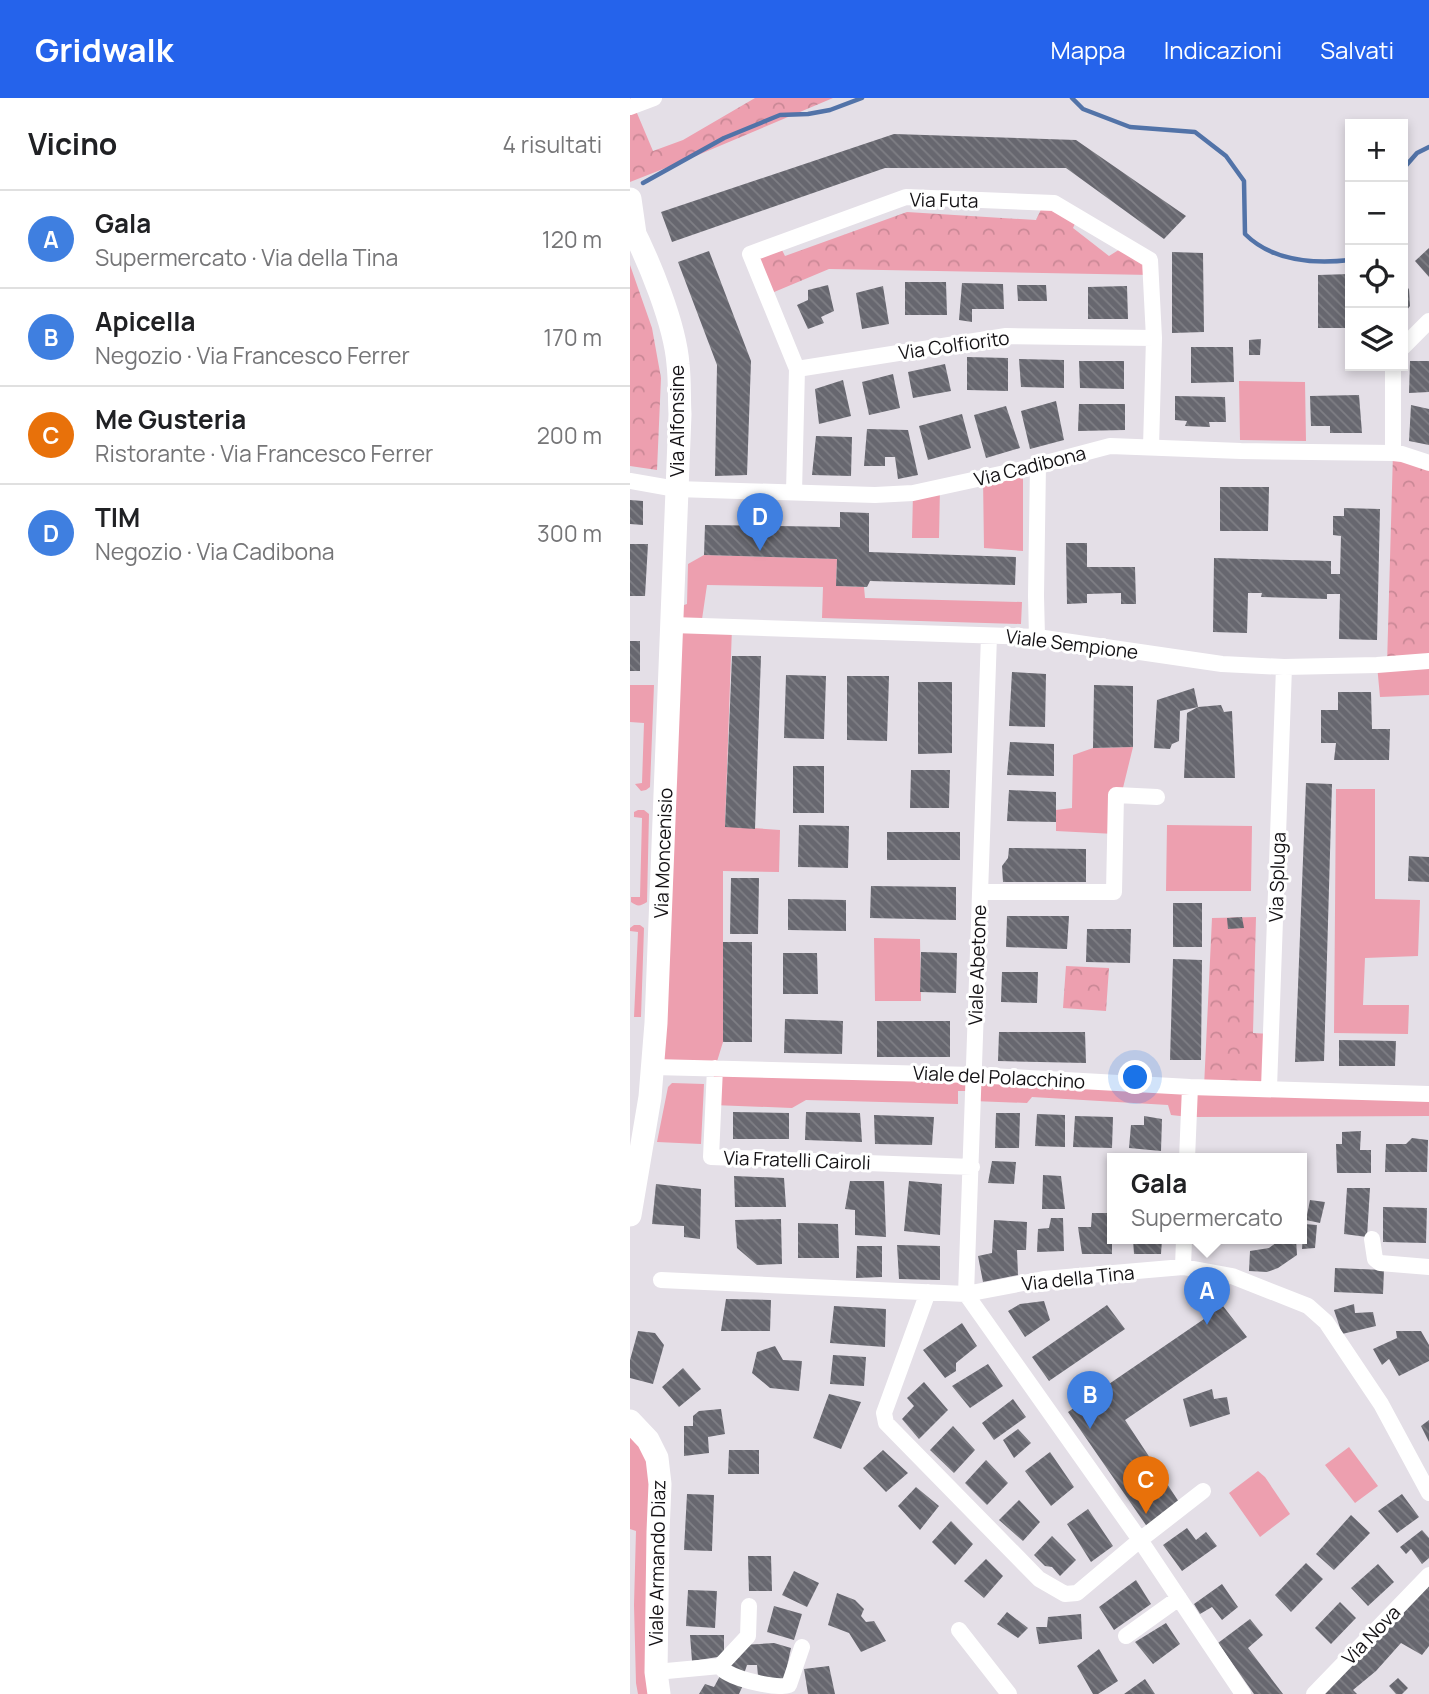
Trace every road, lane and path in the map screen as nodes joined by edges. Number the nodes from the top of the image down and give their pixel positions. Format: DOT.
graph roads {
  1 [pos="654,98"];
  2 [pos="630,107"];
  3 [pos="630,200"];
  4 [pos="633,229"];
  5 [pos="1427,326"];
  6 [pos="1154,338"];
  7 [pos="1408,343"];
  8 [pos="797,369"];
  9 [pos="1392,371"];
  10 [pos="1151,447"];
  11 [pos="1393,453"];
  12 [pos="1429,463"];
  13 [pos="1038,465"];
  14 [pos="630,481"];
  15 [pos="676,489"];
  16 [pos="794,492"];
  17 [pos="672,625"];
  18 [pos="989,636"];
  19 [pos="1037,637"];
  20 [pos="1429,661"];
  21 [pos="1284,667"];
  22 [pos="1157,797"];
  23 [pos="980,892"];
  24 [pos="653,1067"];
  25 [pos="715,1068"];
  26 [pos="973,1074"];
  27 [pos="1190,1087"];
  28 [pos="1269,1088"];
  29 [pos="1429,1094"];
  30 [pos="1187,1153"];
  31 [pos="972,1167"];
  32 [pos="630,1215"];
  33 [pos="1372,1239"];
  34 [pos="1184,1244"];
  35 [pos="1183,1267"];
  36 [pos="1429,1267"];
  37 [pos="661,1280"];
  38 [pos="928,1292"];
  39 [pos="966,1294"];
  40 [pos="630,1421"];
  41 [pos="1203,1491"];
  42 [pos="1429,1493"];
  43 [pos="1140,1540"];
  44 [pos="1429,1575"];
  45 [pos="1179,1598"];
  46 [pos="749,1606"];
  47 [pos="959,1630"];
  48 [pos="1126,1636"];
  49 [pos="802,1647"];
  50 [pos="720,1666"];
  51 [pos="658,1683"];
  52 [pos="1009,1694"];
  53 [pos="1243,1694"];
  54 [pos="1314,1694"];
  1 -- 2 [label="street"];
  3 -- 4 [label="main road, Via Alfonsine"];
  4 -- 15 [label="main road, Via Alfonsine"];
  5 -- 7 [label="street"];
  6 -- 8 [label="street, Via Colfiorito"];
  6 -- 8 [label="street, Via Futa"];
  6 -- 10 [label="street, Via Futa"];
  8 -- 16 [label="street, Via Futa"];
  9 -- 11 [label="street"];
  10 -- 11 [label="street, Via Cadibona"];
  10 -- 13 [label="street, Via Cadibona"];
  11 -- 12 [label="street, Via Cadibona"];
  13 -- 16 [label="street, Via Cadibona"];
  13 -- 19 [label="street"];
  14 -- 15 [label="street, Via Cadibona"];
  15 -- 16 [label="street, Via Cadibona"];
  15 -- 17 [label="main road, Via Moncenisio"];
  17 -- 18 [label="street, Viale Sempione"];
  17 -- 24 [label="main road, Via Moncenisio"];
  18 -- 19 [label="street, Viale Sempione"];
  18 -- 23 [label="street, Viale Abetone"];
  19 -- 21 [label="street, Viale Sempione"];
  20 -- 21 [label="street, Viale Sempione"];
  21 -- 28 [label="street, Via Spluga"];
  22 -- 23 [label="street"];
  23 -- 26 [label="street, Viale Abetone"];
  24 -- 25 [label="street, Viale del Polacchino"];
  24 -- 32 [label="main road, Via Moncenisio"];
  25 -- 26 [label="street, Viale del Polacchino"];
  25 -- 31 [label="street, Via Fratelli Cairoli"];
  26 -- 27 [label="street, Viale del Polacchino"];
  26 -- 31 [label="street, Viale Abetone"];
  27 -- 28 [label="street, Viale del Polacchino"];
  27 -- 30 [label="street"];
  28 -- 29 [label="street, Viale del Polacchino"];
  31 -- 39 [label="street, Viale Abetone"];
  33 -- 36 [label="street"];
  34 -- 35 [label="street"];
  35 -- 39 [label="street, Via della Tina"];
  35 -- 42 [label="street, Via della Tina"];
  37 -- 38 [label="street, Via della Tina"];
  38 -- 39 [label="street, Via della Tina"];
  38 -- 43 [label="street"];
  39 -- 43 [label="street"];
  40 -- 51 [label="main road, Viale Armando Diaz"];
  41 -- 43 [label="street"];
  43 -- 45 [label="street"];
  44 -- 54 [label="street, Via Nova"];
  45 -- 48 [label="street"];
  45 -- 53 [label="street"];
  46 -- 50 [label="street"];
  47 -- 52 [label="street"];
  49 -- 50 [label="street"];
  50 -- 51 [label="street, Viale Armando Diaz"];
}
